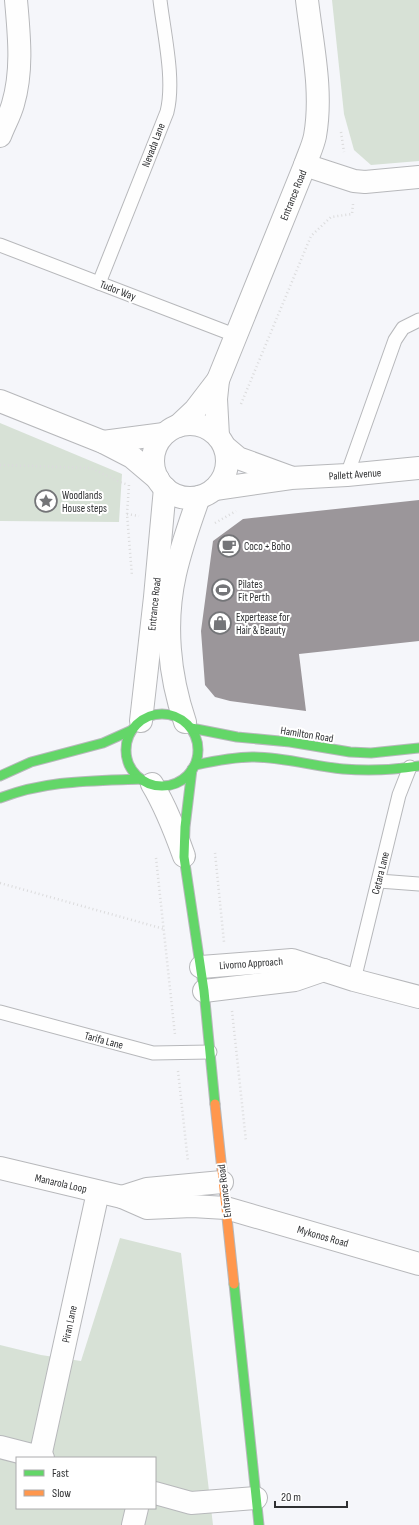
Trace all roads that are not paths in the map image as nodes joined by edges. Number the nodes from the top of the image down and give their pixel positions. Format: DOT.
graph roads {
  1 [pos="16,0"];
  2 [pos="160,0"];
  3 [pos="307,0"];
  4 [pos="0,136"];
  5 [pos="305,166"];
  6 [pos="419,177"];
  7 [pos="0,245"];
  8 [pos="99,283"];
  9 [pos="419,320"];
  10 [pos="236,336"];
  11 [pos="218,380"];
  12 [pos="0,401"];
  13 [pos="171,430"];
  14 [pos="103,442"];
  15 [pos="221,442"];
  16 [pos="419,468"];
  17 [pos="347,475"];
  18 [pos="291,478"];
  19 [pos="161,483"];
  20 [pos="207,493"];
  21 [pos="188,725"];
  22 [pos="136,726"];
  23 [pos="419,748"];
  24 [pos="194,767"];
  25 [pos="415,767"];
  26 [pos="0,776"];
  27 [pos="146,782"];
  28 [pos="0,798"];
  29 [pos="184,857"];
  30 [pos="378,881"];
  31 [pos="419,884"];
  32 [pos="200,967"];
  33 [pos="324,970"];
  34 [pos="354,980"];
  35 [pos="204,992"];
  36 [pos="419,997"];
  37 [pos="0,1012"];
  38 [pos="210,1052"];
  39 [pos="0,1168"];
  40 [pos="222,1182"];
  41 [pos="98,1192"];
  42 [pos="122,1197"];
  43 [pos="226,1208"];
  44 [pos="419,1264"];
  45 [pos="0,1447"];
  46 [pos="37,1457"];
  47 [pos="41,1457"];
  48 [pos="156,1493"];
  49 [pos="256,1498"];
  50 [pos="137,1509"];
  51 [pos="133,1525"];
  52 [pos="259,1525"];
  1 -- 4 [label="street"];
  2 -- 8 [label="lane, Nevada Lane"];
  3 -- 5 [label="street, Entrance Road"];
  5 -- 6 [label="street"];
  5 -- 10 [label="street, Entrance Road"];
  7 -- 8 [label="lane, Tudor Way"];
  8 -- 10 [label="lane, Tudor Way"];
  9 -- 17 [label="lane"];
  10 -- 11 [label="street, Entrance Road"];
  11 -- 13 [label="street, Entrance Road"];
  11 -- 15 [label="street, Entrance Road"];
  12 -- 14 [label="street"];
  13 -- 14 [label="street"];
  13 -- 15 [label="street"];
  13 -- 19 [label="street"];
  14 -- 19 [label="street"];
  15 -- 18 [label="street, Pallett Avenue"];
  15 -- 20 [label="street"];
  16 -- 17 [label="street, Pallett Avenue"];
  17 -- 18 [label="street, Pallett Avenue"];
  18 -- 20 [label="street, Pallett Avenue"];
  19 -- 20 [label="street"];
  19 -- 22 [label="street, Entrance Road"];
  20 -- 21 [label="street, Entrance Road"];
  21 -- 22 [label="main road"];
  21 -- 23 [label="main road, Hamilton Road"];
  21 -- 24 [label="main road"];
  22 -- 26 [label="main road"];
  22 -- 27 [label="main road"];
  24 -- 25 [label="main road"];
  24 -- 27 [label="main road"];
  24 -- 29 [label="main road, Entrance Road"];
  25 -- 30 [label="lane, Cetara Lane"];
  27 -- 28 [label="main road"];
  27 -- 29 [label="street, Entrance Road"];
  29 -- 32 [label="main road, Entrance Road"];
  30 -- 31 [label="lane"];
  30 -- 34 [label="lane, Cetara Lane"];
  32 -- 33 [label="street, Livorno Approach"];
  32 -- 35 [label="main road, Entrance Road"];
  33 -- 34 [label="street, Livorno Approach"];
  33 -- 35 [label="street, Livorno Approach"];
  34 -- 36 [label="street, Livorno Approach"];
  35 -- 38 [label="main road, Entrance Road"];
  37 -- 38 [label="lane, Tarifa Lane"];
  38 -- 40 [label="main road, Entrance Road"];
  39 -- 41 [label="street, Manarola Loop"];
  40 -- 42 [label="street, Manarola Loop"];
  40 -- 43 [label="main road, Entrance Road"];
  41 -- 42 [label="street, Manarola Loop"];
  41 -- 47 [label="street, Piran Lane"];
  42 -- 43 [label="street, Manarola Loop"];
  43 -- 44 [label="street, Mykonos Road"];
  43 -- 49 [label="main road, Entrance Road"];
  45 -- 46 [label="street"];
  48 -- 49 [label="street"];
  49 -- 52 [label="main road, Entrance Road"];
  50 -- 51 [label="street"];
}
